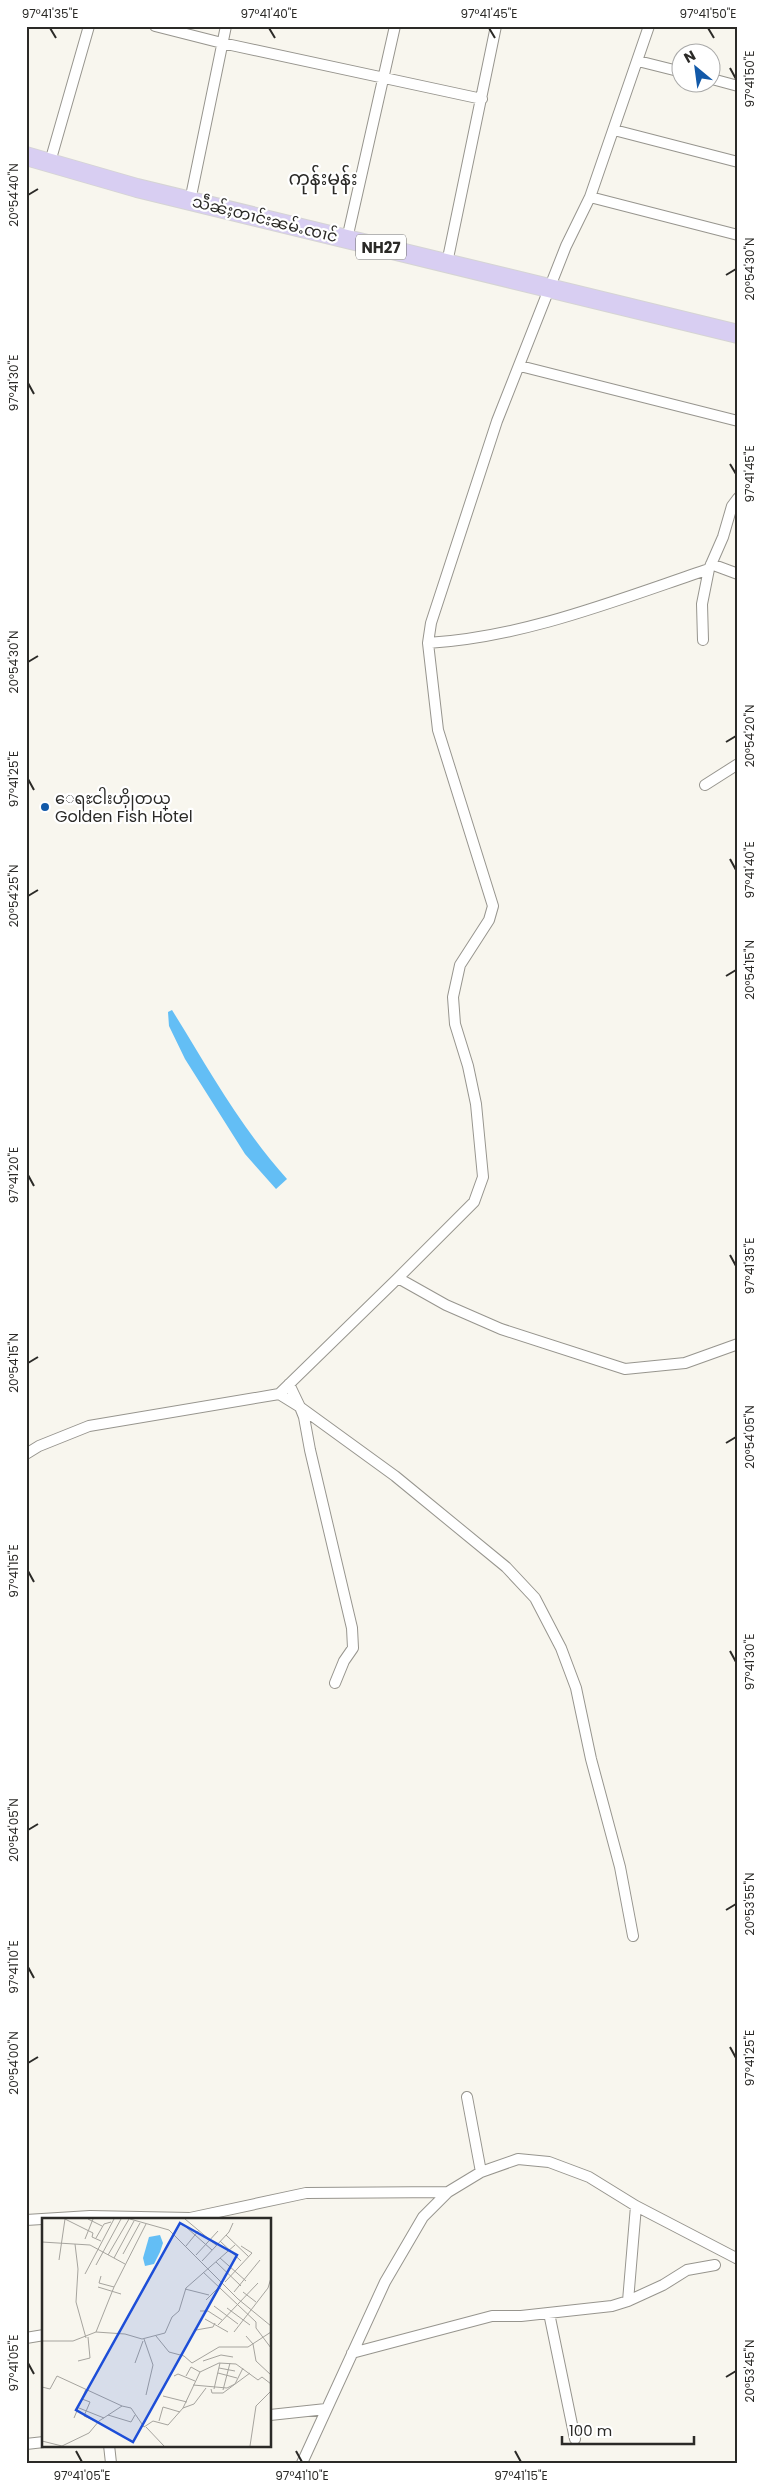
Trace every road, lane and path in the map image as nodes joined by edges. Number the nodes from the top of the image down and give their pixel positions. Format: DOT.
graph roads {
  1 [pos="89,26"];
  2 [pos="155,26"];
  3 [pos="226,26"];
  4 [pos="395,26"];
  5 [pos="649,26"];
  6 [pos="495,27"];
  7 [pos="222,43"];
  8 [pos="638,61"];
  9 [pos="672,70"];
  10 [pos="384,76"];
  11 [pos="722,82"];
  12 [pos="738,86"];
  13 [pos="482,99"];
  14 [pos="614,130"];
  15 [pos="26,156"];
  16 [pos="50,162"];
  17 [pos="738,162"];
  18 [pos="590,196"];
  19 [pos="190,201"];
  20 [pos="738,235"];
  21 [pos="347,239"];
  22 [pos="447,263"];
  23 [pos="551,288"];
  24 [pos="738,334"];
  25 [pos="520,366"];
  26 [pos="738,421"];
  27 [pos="738,498"];
  28 [pos="710,567"];
  29 [pos="738,574"];
  30 [pos="703,640"];
  31 [pos="428,643"];
  32 [pos="738,764"];
  33 [pos="705,785"];
  34 [pos="398,1278"];
  35 [pos="738,1344"];
  36 [pos="289,1384"];
  37 [pos="279,1394"];
  38 [pos="300,1407"];
  39 [pos="26,1454"];
  40 [pos="335,1683"];
  41 [pos="633,1936"];
  42 [pos="467,2097"];
  43 [pos="481,2172"];
  44 [pos="448,2192"];
  45 [pos="636,2206"];
  46 [pos="58,2218"];
  47 [pos="190,2218"];
  48 [pos="190,2218"];
  49 [pos="42,2219"];
  50 [pos="26,2220"];
  51 [pos="738,2259"];
  52 [pos="715,2265"];
  53 [pos="628,2302"];
  54 [pos="549,2313"];
  55 [pos="42,2335"];
  56 [pos="26,2338"];
  57 [pos="352,2353"];
  58 [pos="326,2409"];
  59 [pos="271,2415"];
  60 [pos="575,2439"];
  61 [pos="42,2442"];
  62 [pos="26,2444"];
  63 [pos="110,2446"];
  64 [pos="110,2463"];
  65 [pos="302,2463"];
  1 -- 16 [label="street"];
  2 -- 7 [label="street"];
  3 -- 7 [label="street"];
  4 -- 10 [label="street"];
  5 -- 8 [label="street"];
  6 -- 13 [label="street"];
  7 -- 10 [label="street"];
  7 -- 19 [label="street"];
  8 -- 9 [label="street"];
  8 -- 14 [label="street"];
  10 -- 13 [label="street"];
  10 -- 21 [label="street"];
  11 -- 12 [label="street"];
  13 -- 22 [label="street"];
  14 -- 17 [label="street"];
  14 -- 18 [label="street"];
  15 -- 16 [label="highway, သဵၼ်ႈတၢင်းၼမ်ႉၸၢင် / NH27"];
  16 -- 19 [label="highway, သဵၼ်ႈတၢင်းၼမ်ႉၸၢင် / NH27"];
  18 -- 20 [label="street"];
  18 -- 23 [label="street"];
  19 -- 21 [label="highway, သဵၼ်ႈတၢင်းၼမ်ႉၸၢင် / NH27"];
  21 -- 22 [label="highway, သဵၼ်ႈတၢင်းၼမ်ႉၸၢင် / NH27"];
  22 -- 23 [label="highway, သဵၼ်ႈတၢင်းၼမ်ႉၸၢင် / NH27"];
  23 -- 24 [label="highway, သဵၼ်ႈတၢင်းၼမ်ႉၸၢင် / NH27"];
  23 -- 25 [label="street"];
  25 -- 26 [label="street"];
  25 -- 31 [label="street"];
  27 -- 28 [label="street"];
  28 -- 29 [label="street"];
  28 -- 30 [label="street"];
  28 -- 31 [label="street"];
  31 -- 34 [label="street"];
  32 -- 33 [label="street"];
  34 -- 35 [label="street"];
  34 -- 36 [label="street"];
  36 -- 37 [label="street"];
  36 -- 38 [label="street"];
  37 -- 38 [label="street"];
  37 -- 39 [label="street"];
  38 -- 40 [label="street"];
  38 -- 41 [label="street"];
  42 -- 43 [label="street"];
  43 -- 44 [label="street"];
  43 -- 45 [label="street"];
  44 -- 47 [label="street"];
  44 -- 57 [label="street"];
  45 -- 51 [label="street"];
  45 -- 53 [label="street"];
  46 -- 48 [label="street"];
  49 -- 50 [label="street"];
  52 -- 53 [label="street"];
  53 -- 54 [label="street"];
  54 -- 57 [label="street"];
  54 -- 60 [label="street"];
  55 -- 56 [label="street"];
  57 -- 58 [label="street"];
  58 -- 59 [label="street"];
  58 -- 65 [label="street"];
  61 -- 62 [label="street"];
  63 -- 64 [label="street"];
}
